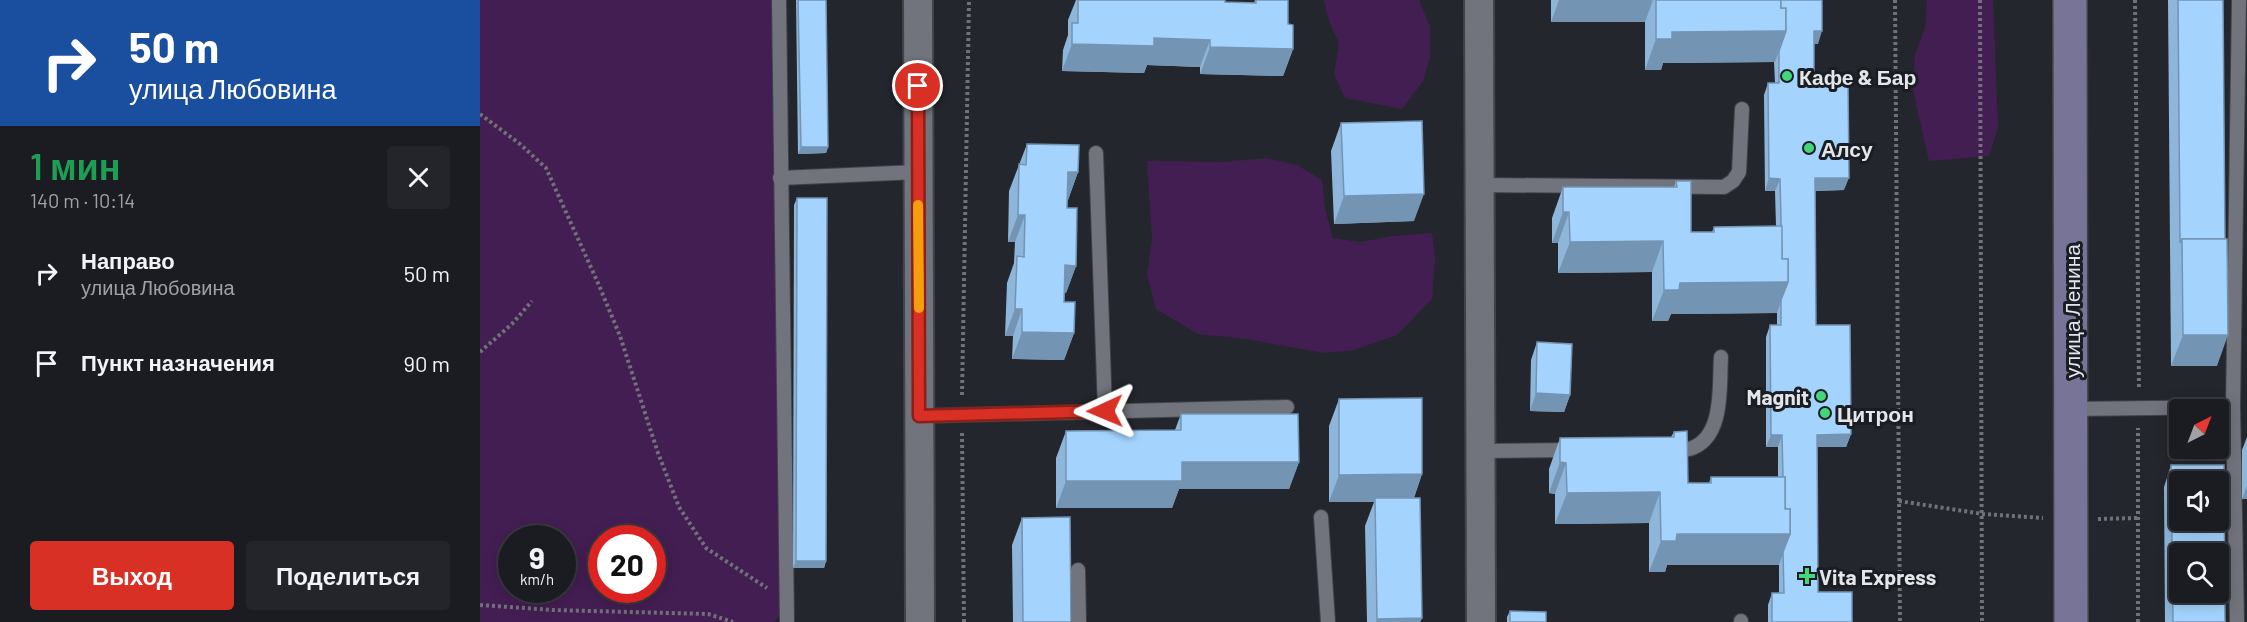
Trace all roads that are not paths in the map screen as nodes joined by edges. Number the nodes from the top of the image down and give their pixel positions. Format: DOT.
graph roads {
  1 [pos="779,0"];
  2 [pos="918,0"];
  3 [pos="1479,0"];
  4 [pos="2070,0"];
  5 [pos="2239,0"];
  6 [pos="2242,25"];
  7 [pos="1742,110"];
  8 [pos="1096,153"];
  9 [pos="918,172"];
  10 [pos="780,177"];
  11 [pos="1480,185"];
  12 [pos="1721,357"];
  13 [pos="1287,406"];
  14 [pos="2233,407"];
  15 [pos="2071,409"];
  16 [pos="1105,411"];
  17 [pos="919,416"];
  18 [pos="1655,449"];
  19 [pos="1480,450"];
  20 [pos="1585,450"];
  21 [pos="1321,517"];
  22 [pos="1078,570"];
  23 [pos="787,622"];
  24 [pos="920,622"];
  25 [pos="1079,622"];
  26 [pos="1328,622"];
  27 [pos="1481,622"];
  28 [pos="2071,622"];
  29 [pos="2237,622"];
  1 -- 10 [label="lane"];
  2 -- 9 [label="street"];
  3 -- 11 [label="street"];
  4 -- 15 [label="main road, улица Ленина"];
  5 -- 6 [label="lane"];
  6 -- 14 [label="lane"];
  7 -- 11 [label="lane"];
  8 -- 16 [label="lane"];
  9 -- 10 [label="lane"];
  9 -- 17 [label="street"];
  10 -- 23 [label="lane"];
  11 -- 19 [label="street"];
  12 -- 18 [label="lane"];
  13 -- 16 [label="lane"];
  14 -- 15 [label="lane"];
  14 -- 29 [label="lane"];
  15 -- 28 [label="main road, улица Ленина"];
  16 -- 17 [label="lane"];
  17 -- 24 [label="street"];
  19 -- 20 [label="lane"];
  19 -- 27 [label="street"];
  21 -- 26 [label="lane"];
  22 -- 25 [label="lane"];
}
